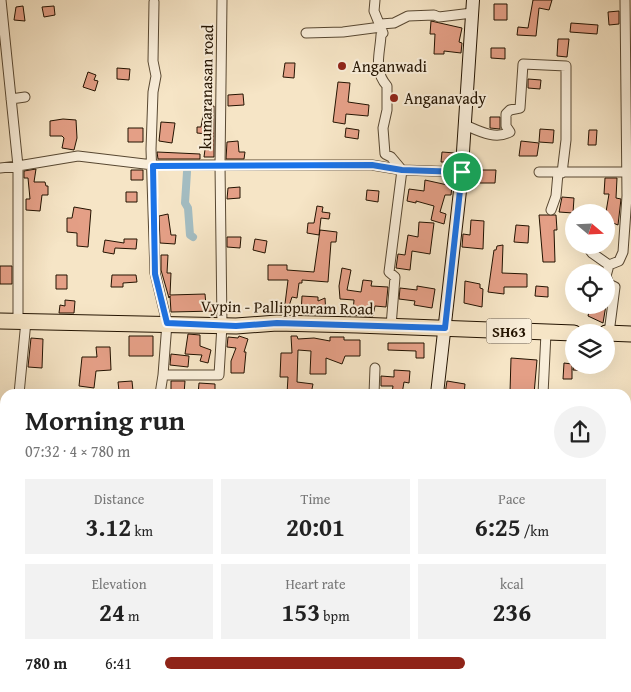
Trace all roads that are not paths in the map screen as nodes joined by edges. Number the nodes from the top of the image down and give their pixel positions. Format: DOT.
graph roads {
  1 [pos="1,0"];
  2 [pos="222,0"];
  3 [pos="375,0"];
  4 [pos="625,0"];
  5 [pos="154,2"];
  6 [pos="473,6"];
  7 [pos="381,26"];
  8 [pos="306,33"];
  9 [pos="629,81"];
  10 [pos="25,97"];
  11 [pos="11,99"];
  12 [pos="465,125"];
  13 [pos="220,164"];
  14 [pos="18,166"];
  15 [pos="153,166"];
  16 [pos="0,168"];
  17 [pos="402,170"];
  18 [pos="462,172"];
  19 [pos="539,172"];
  20 [pos="627,172"];
  21 [pos="560,173"];
  22 [pos="551,210"];
  23 [pos="593,254"];
  24 [pos="608,264"];
  25 [pos="612,264"];
  26 [pos="0,321"];
  27 [pos="22,321"];
  28 [pos="167,323"];
  29 [pos="222,325"];
  30 [pos="391,326"];
  31 [pos="445,328"];
  32 [pos="546,333"];
  33 [pos="565,333"];
  34 [pos="615,334"];
  35 [pos="631,334"];
  36 [pos="375,368"];
  37 [pos="163,376"];
  38 [pos="18,389"];
  39 [pos="161,389"];
  40 [pos="374,389"];
  41 [pos="439,389"];
  42 [pos="542,389"];
  1 -- 11 [label="street"];
  2 -- 13 [label="street, kumaranasan road"];
  3 -- 7 [label="street"];
  4 -- 9 [label="street"];
  5 -- 15 [label="street"];
  6 -- 7 [label="street"];
  6 -- 12 [label="main road"];
  7 -- 8 [label="street"];
  7 -- 17 [label="street"];
  9 -- 20 [label="street"];
  10 -- 11 [label="street"];
  11 -- 14 [label="street"];
  12 -- 18 [label="main road"];
  12 -- 21 [label="street"];
  13 -- 15 [label="street"];
  13 -- 17 [label="street"];
  13 -- 29 [label="street, kumaranasan road"];
  14 -- 15 [label="street"];
  14 -- 16 [label="street"];
  14 -- 27 [label="street"];
  15 -- 28 [label="street"];
  17 -- 18 [label="street"];
  17 -- 30 [label="street"];
  18 -- 31 [label="main road"];
  19 -- 21 [label="street"];
  20 -- 21 [label="street"];
  20 -- 25 [label="street"];
  21 -- 22 [label="street"];
  23 -- 24 [label="street"];
  26 -- 27 [label="main road, Vypin - Pallippuram Road / SH63"];
  27 -- 28 [label="main road, Vypin - Pallippuram Road / SH63"];
  27 -- 38 [label="street"];
  28 -- 29 [label="main road, Vypin - Pallippuram Road / SH63"];
  28 -- 37 [label="street"];
  29 -- 30 [label="main road, Vypin - Pallippuram Road / SH63"];
  29 -- 37 [label="street, kumaranasan road"];
  30 -- 31 [label="main road, Vypin - Pallippuram Road / SH63"];
  31 -- 32 [label="main road, Vypin - Pallippuram Road / SH63"];
  31 -- 41 [label="main road"];
  32 -- 33 [label="main road, Vypin - Pallippuram Road / SH63"];
  32 -- 42 [label="street"];
  34 -- 35 [label="main road"];
  36 -- 40 [label="street"];
  37 -- 39 [label="street"];
}
